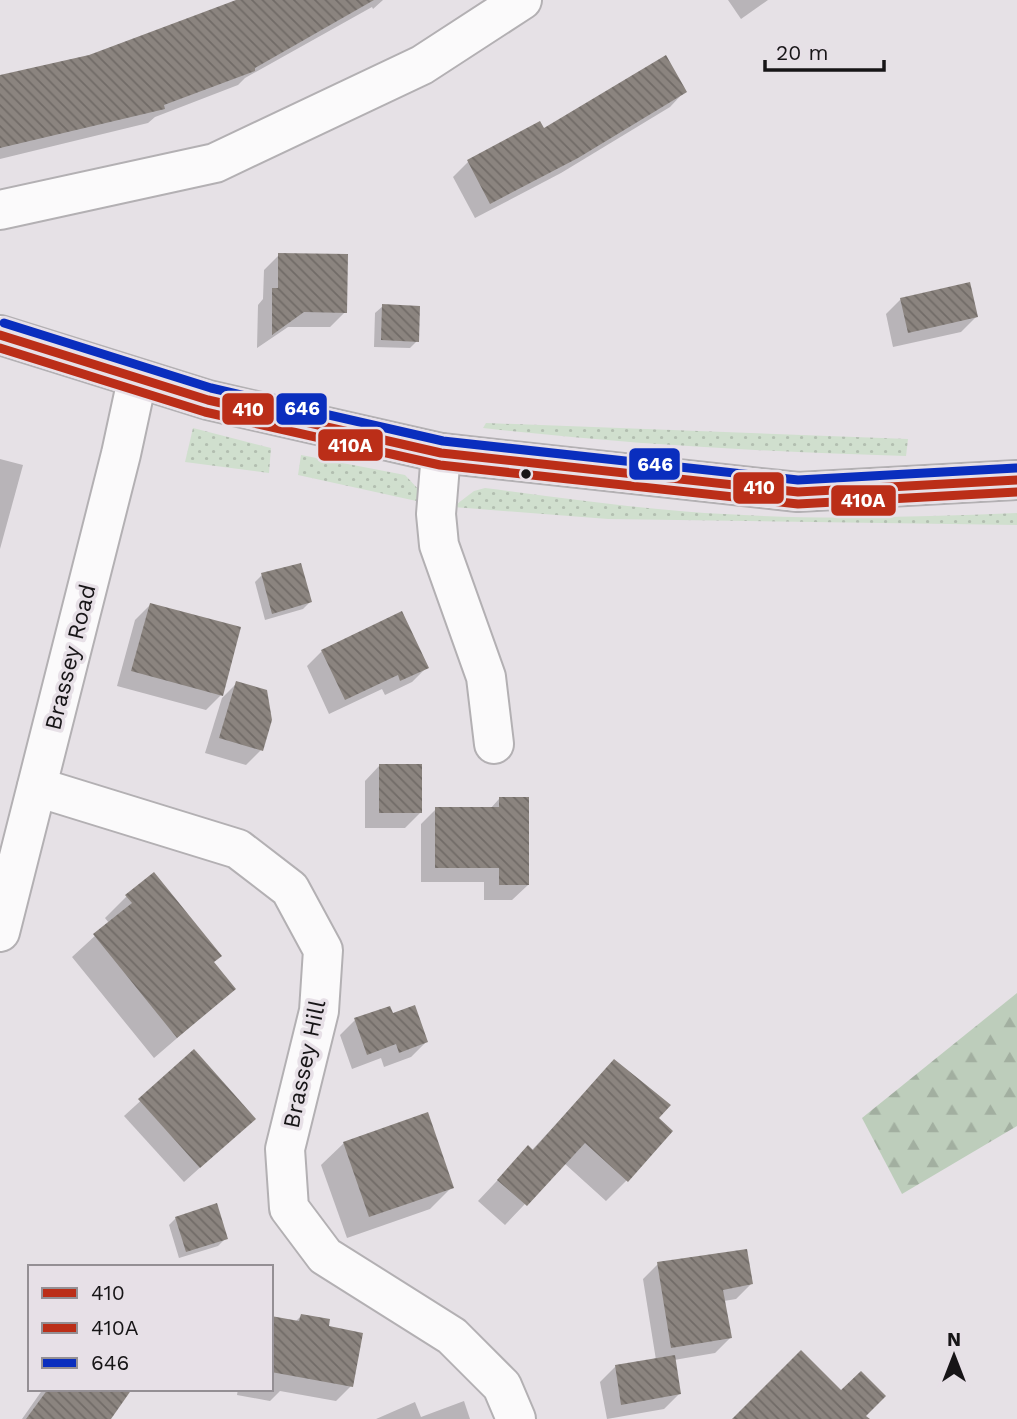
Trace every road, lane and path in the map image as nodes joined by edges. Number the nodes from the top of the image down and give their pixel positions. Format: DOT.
graph roads {
  1 [pos="522,0"];
  2 [pos="0,210"];
  3 [pos="0,335"];
  4 [pos="136,380"];
  5 [pos="441,453"];
  6 [pos="1017,480"];
  7 [pos="494,744"];
  8 [pos="37,787"];
  9 [pos="0,932"];
  10 [pos="516,1419"];
  1 -- 2 [label="street"];
  3 -- 4 [label="street"];
  4 -- 5 [label="street"];
  4 -- 8 [label="street, Brassey Road"];
  5 -- 6 [label="street"];
  5 -- 7 [label="street"];
  8 -- 9 [label="street, Brassey Road"];
  8 -- 10 [label="street, Brassey Hill"];
}
